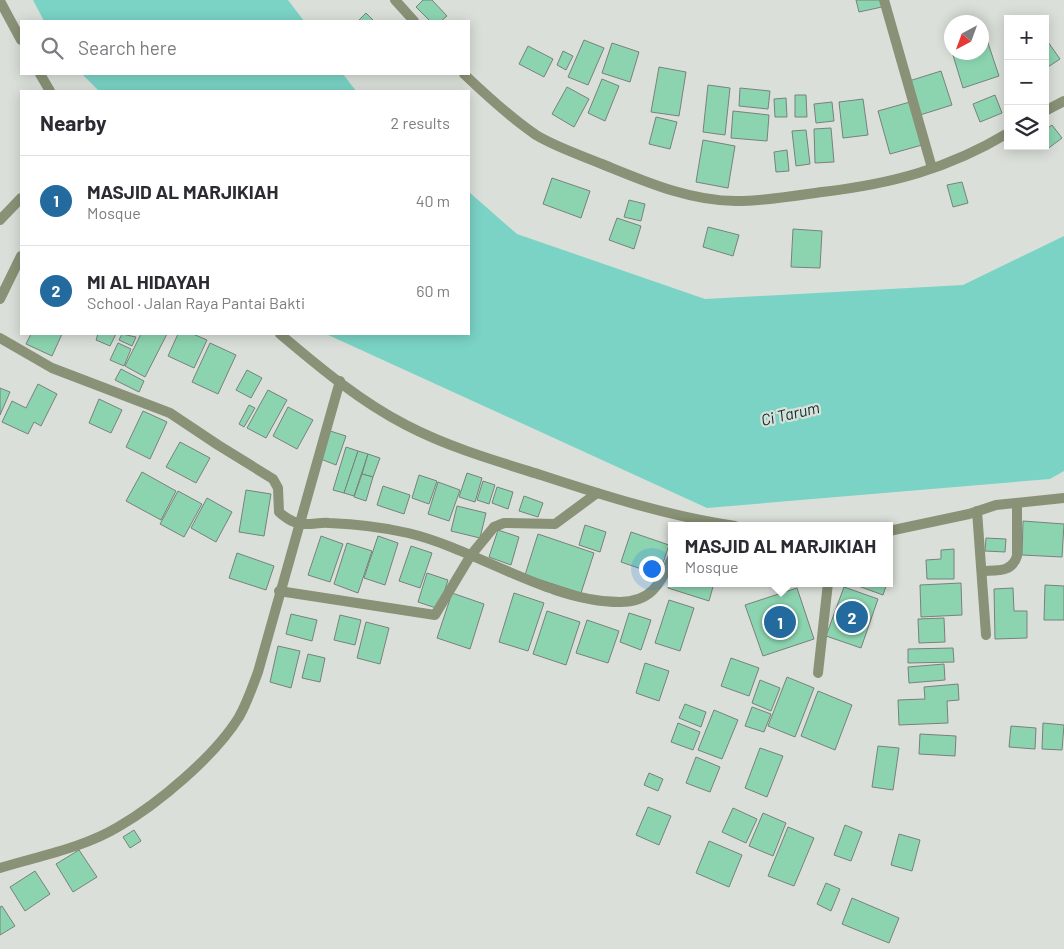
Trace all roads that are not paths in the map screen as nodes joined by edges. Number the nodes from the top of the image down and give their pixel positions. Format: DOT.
graph roads {
  1 [pos="396,0"];
  2 [pos="884,0"];
  3 [pos="0,1"];
  4 [pos="413,20"];
  5 [pos="20,38"];
  6 [pos="41,75"];
  7 [pos="465,75"];
  8 [pos="49,90"];
  9 [pos="1064,101"];
  10 [pos="1049,109"];
  11 [pos="1004,135"];
  12 [pos="932,168"];
  13 [pos="20,199"];
  14 [pos="0,220"];
  15 [pos="20,258"];
  16 [pos="0,299"];
  17 [pos="281,335"];
  18 [pos="0,338"];
  19 [pos="340,381"];
  20 [pos="597,493"];
  21 [pos="1064,498"];
  22 [pos="1017,504"];
  23 [pos="973,513"];
  24 [pos="685,522"];
  25 [pos="299,524"];
  26 [pos="893,530"];
  27 [pos="471,555"];
  28 [pos="668,565"];
  29 [pos="982,571"];
  30 [pos="828,587"];
  31 [pos="279,591"];
  32 [pos="986,635"];
  33 [pos="818,673"];
  34 [pos="0,868"];
  1 -- 4 [label="street"];
  2 -- 12 [label="street"];
  3 -- 5 [label="street"];
  6 -- 8 [label="street"];
  7 -- 12 [label="street"];
  9 -- 10 [label="street"];
  11 -- 12 [label="street"];
  13 -- 14 [label="street"];
  15 -- 16 [label="street"];
  17 -- 19 [label="street"];
  18 -- 25 [label="street"];
  19 -- 20 [label="street"];
  19 -- 25 [label="street"];
  20 -- 24 [label="street"];
  20 -- 27 [label="street"];
  21 -- 22 [label="street"];
  22 -- 23 [label="street"];
  22 -- 29 [label="street"];
  23 -- 26 [label="street"];
  23 -- 29 [label="street"];
  25 -- 27 [label="street"];
  25 -- 31 [label="street"];
  27 -- 28 [label="street"];
  27 -- 31 [label="street"];
  29 -- 32 [label="street"];
  30 -- 33 [label="street"];
  31 -- 34 [label="street"];
}
